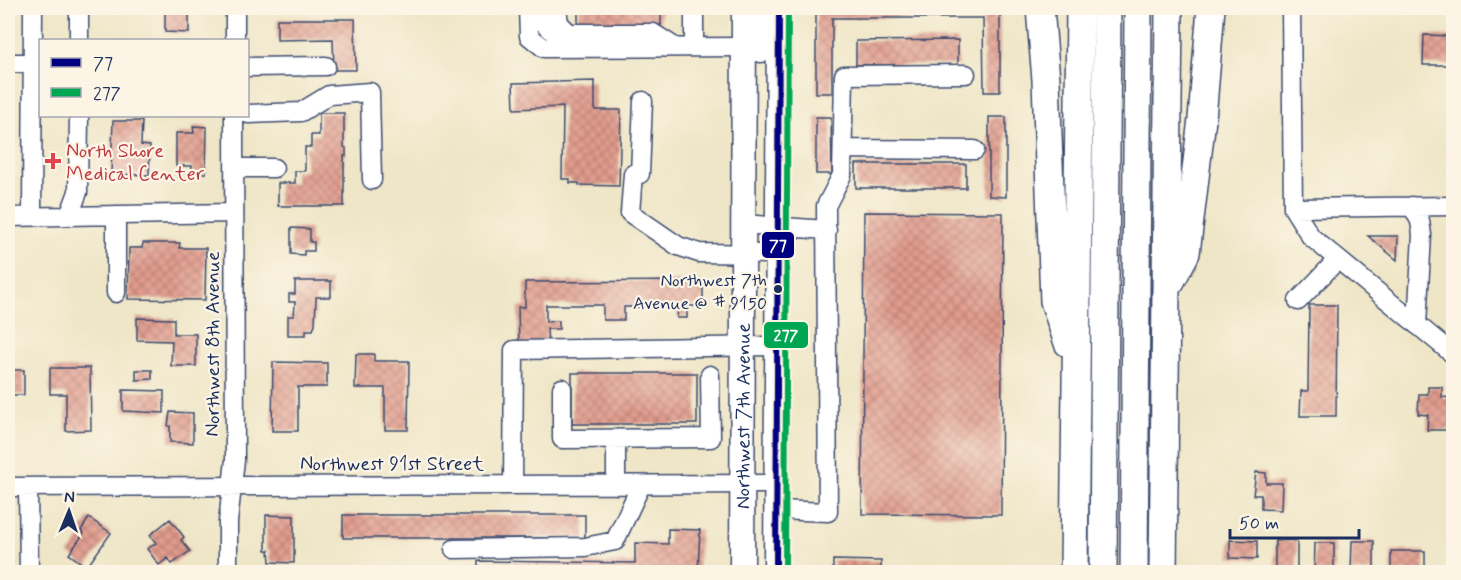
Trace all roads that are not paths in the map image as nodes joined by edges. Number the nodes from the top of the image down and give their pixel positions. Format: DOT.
graph roads {
  1 [pos="33,8"];
  2 [pos="79,8"];
  3 [pos="235,8"];
  4 [pos="528,8"];
  5 [pos="538,8"];
  6 [pos="557,8"];
  7 [pos="694,8"];
  8 [pos="744,8"];
  9 [pos="761,8"];
  10 [pos="779,8"];
  11 [pos="1040,8"];
  12 [pos="1080,8"];
  13 [pos="1107,8"];
  14 [pos="1138,8"];
  15 [pos="1168,8"];
  16 [pos="1211,8"];
  17 [pos="1291,8"];
  18 [pos="569,33"];
  19 [pos="79,39"];
  20 [pos="235,39"];
  21 [pos="675,47"];
  22 [pos="694,47"];
  23 [pos="744,47"];
  24 [pos="8,63"];
  25 [pos="37,63"];
  26 [pos="326,66"];
  27 [pos="249,67"];
  28 [pos="966,74"];
  29 [pos="778,79"];
  30 [pos="642,101"];
  31 [pos="249,114"];
  32 [pos="79,117"];
  33 [pos="234,117"];
  34 [pos="843,149"];
  35 [pos="975,150"];
  36 [pos="274,167"];
  37 [pos="234,168"];
  38 [pos="372,180"];
  39 [pos="1412,206"];
  40 [pos="1454,206"];
  41 [pos="1293,208"];
  42 [pos="234,213"];
  43 [pos="116,215"];
  44 [pos="32,216"];
  45 [pos="69,216"];
  46 [pos="8,217"];
  47 [pos="742,224"];
  48 [pos="778,225"];
  49 [pos="827,230"];
  50 [pos="742,253"];
  51 [pos="778,254"];
  52 [pos="1338,259"];
  53 [pos="1168,287"];
  54 [pos="116,293"];
  55 [pos="1298,301"];
  56 [pos="1417,325"];
  57 [pos="741,345"];
  58 [pos="778,346"];
  59 [pos="1454,355"];
  60 [pos="1075,364"];
  61 [pos="710,375"];
  62 [pos="562,388"];
  63 [pos="742,395"];
  64 [pos="710,396"];
  65 [pos="616,439"];
  66 [pos="742,484"];
  67 [pos="777,484"];
  68 [pos="513,485"];
  69 [pos="616,485"];
  70 [pos="641,485"];
  71 [pos="233,486"];
  72 [pos="8,487"];
  73 [pos="28,487"];
  74 [pos="777,510"];
  75 [pos="454,549"];
  76 [pos="29,573"];
  77 [pos="228,573"];
  78 [pos="742,573"];
  79 [pos="776,573"];
  80 [pos="1074,573"];
  81 [pos="1103,573"];
  82 [pos="1134,573"];
  83 [pos="1163,573"];
  1 -- 25 [label="street"];
  2 -- 19 [label="street"];
  3 -- 20 [label="street"];
  4 -- 21 [label="street"];
  5 -- 18 [label="street"];
  6 -- 18 [label="street"];
  7 -- 22 [label="street"];
  8 -- 23 [label="main road, Northwest 7th Avenue"];
  9 -- 29 [label="main road"];
  10 -- 29 [label="main road, Northwest 7th Avenue"];
  11 -- 60 [label="highway"];
  12 -- 60 [label="highway"];
  13 -- 81 [label="highway"];
  14 -- 82 [label="highway"];
  15 -- 53 [label="highway"];
  16 -- 53 [label="highway"];
  17 -- 41 [label="street"];
  18 -- 21 [label="street"];
  21 -- 22 [label="street"];
  22 -- 23 [label="street"];
  23 -- 47 [label="main road, Northwest 7th Avenue"];
  24 -- 25 [label="street"];
  25 -- 44 [label="street"];
  26 -- 27 [label="street"];
  28 -- 34 [label="street"];
  29 -- 48 [label="main road, Northwest 7th Avenue"];
  30 -- 50 [label="street"];
  31 -- 38 [label="street"];
  32 -- 45 [label="street"];
  33 -- 37 [label="street, Northwest 8th Avenue"];
  34 -- 35 [label="street"];
  34 -- 49 [label="street"];
  36 -- 37 [label="street"];
  37 -- 42 [label="street, Northwest 8th Avenue"];
  39 -- 40 [label="street"];
  39 -- 41 [label="street"];
  39 -- 56 [label="street"];
  41 -- 52 [label="street"];
  42 -- 43 [label="street"];
  42 -- 71 [label="street, Northwest 8th Avenue"];
  43 -- 45 [label="street"];
  43 -- 54 [label="street"];
  44 -- 45 [label="street"];
  44 -- 46 [label="street"];
  47 -- 48 [label="street"];
  47 -- 50 [label="main road, Northwest 7th Avenue"];
  48 -- 49 [label="street"];
  48 -- 51 [label="main road, Northwest 7th Avenue"];
  49 -- 74 [label="street"];
  50 -- 51 [label="street"];
  50 -- 57 [label="main road, Northwest 7th Avenue"];
  51 -- 58 [label="main road, Northwest 7th Avenue"];
  52 -- 55 [label="street"];
  52 -- 56 [label="street"];
  53 -- 83 [label="highway"];
  56 -- 59 [label="street"];
  57 -- 58 [label="street"];
  57 -- 63 [label="main road, Northwest 7th Avenue"];
  57 -- 68 [label="street"];
  58 -- 67 [label="main road, Northwest 7th Avenue"];
  60 -- 80 [label="highway"];
  61 -- 64 [label="street"];
  62 -- 65 [label="street"];
  63 -- 64 [label="street"];
  63 -- 66 [label="main road, Northwest 7th Avenue"];
  64 -- 65 [label="street"];
  65 -- 69 [label="street"];
  66 -- 67 [label="street, Northwest 91st Street"];
  66 -- 70 [label="street, Northwest 91st Street"];
  66 -- 78 [label="main road, Northwest 7th Avenue"];
  67 -- 74 [label="main road, Northwest 7th Avenue"];
  68 -- 69 [label="street, Northwest 91st Street"];
  68 -- 71 [label="street, Northwest 91st Street"];
  69 -- 70 [label="street, Northwest 91st Street"];
  70 -- 75 [label="street"];
  71 -- 73 [label="street, Northwest 91st Street"];
  71 -- 77 [label="street, Northwest 8th Avenue"];
  72 -- 73 [label="street, Northwest 91st Street"];
  73 -- 76 [label="street"];
  74 -- 79 [label="main road, Northwest 7th Avenue"];
}
